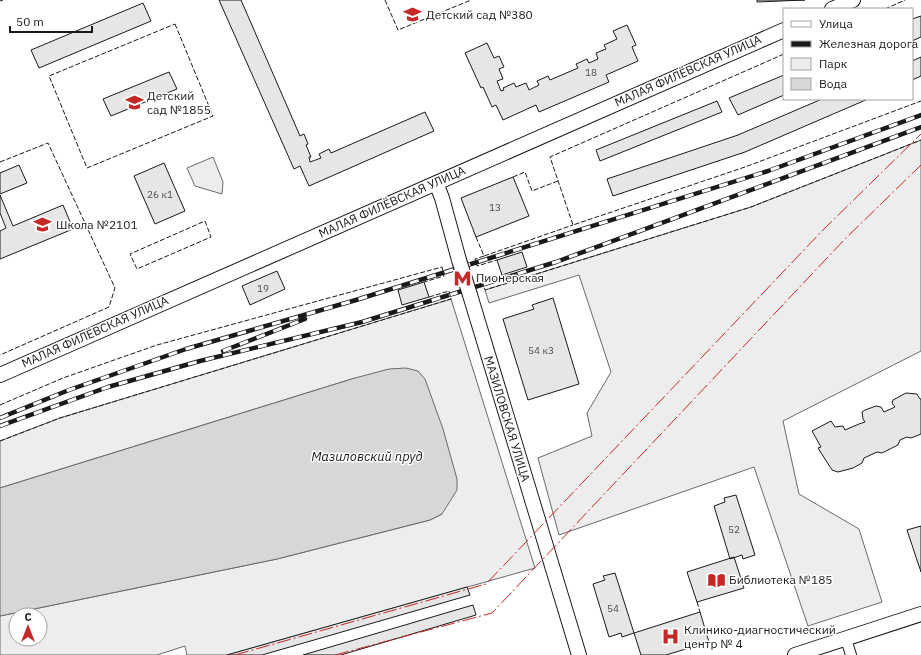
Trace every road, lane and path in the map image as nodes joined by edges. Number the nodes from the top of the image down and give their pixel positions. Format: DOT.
graph roads {
  1 [pos="853,0"];
  2 [pos="834,8"];
  3 [pos="783,30"];
  4 [pos="436,182"];
  5 [pos="0,374"];
  6 [pos="921,614"];
  7 [pos="846,639"];
  8 [pos="579,655"];
  9 [pos="795,655"];
  10 [pos="851,655"];
  1 -- 2 [label="street"];
  3 -- 4 [label="street, МАЛАЯ ФИЛЁВСКАЯ УЛИЦА"];
  4 -- 5 [label="street, МАЛАЯ ФИЛЁВСКАЯ УЛИЦА"];
  4 -- 8 [label="street, МАЗИЛОВСКАЯ УЛИЦА, bridge"];
  6 -- 7 [label="street"];
  7 -- 9 [label="street"];
  7 -- 10 [label="street"];
}
